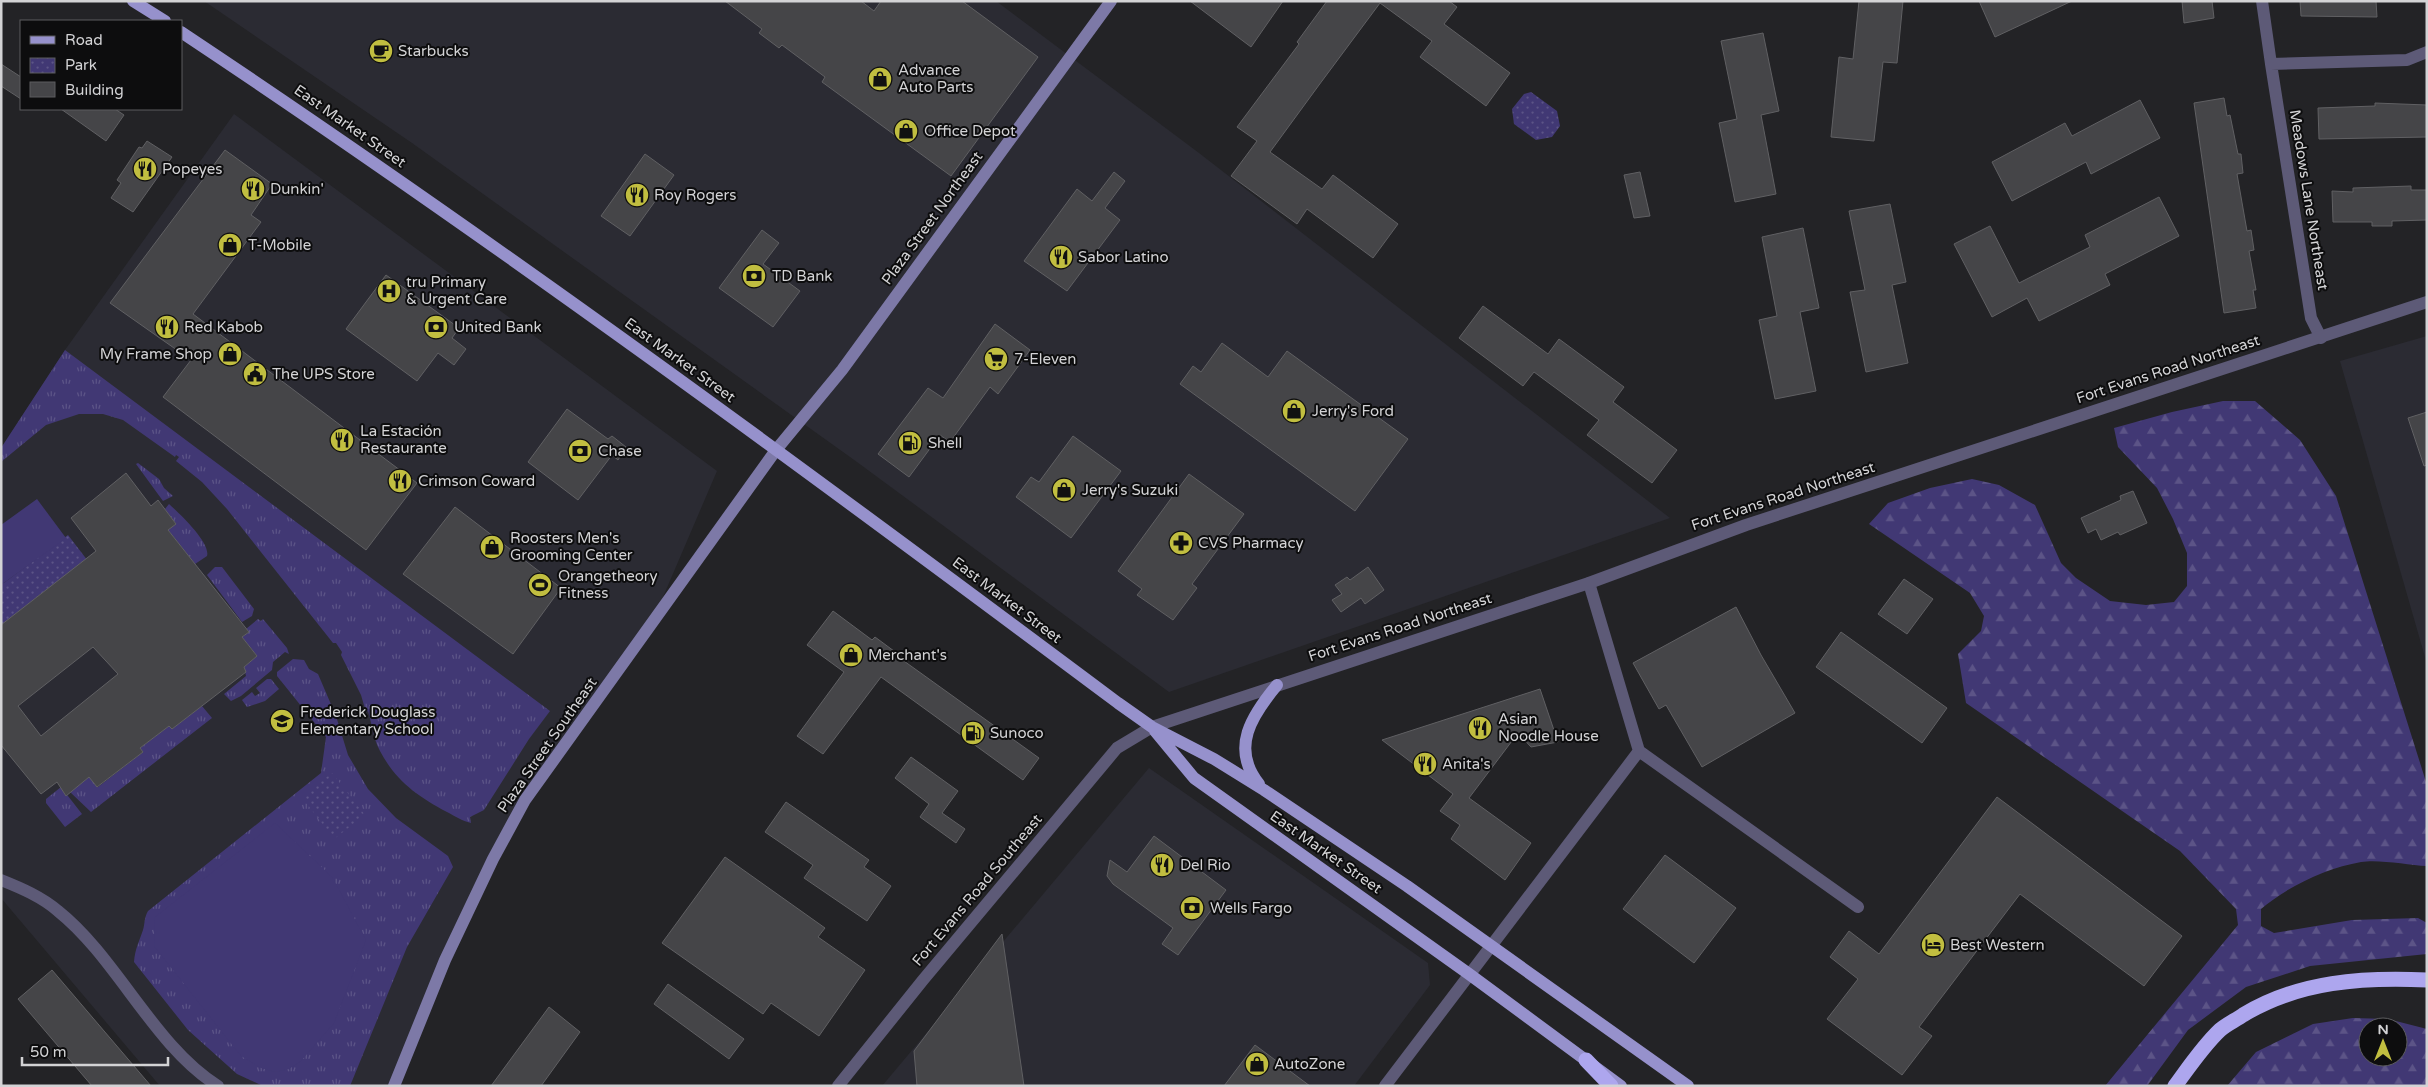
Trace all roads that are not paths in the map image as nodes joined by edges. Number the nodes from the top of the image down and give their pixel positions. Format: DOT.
graph roads {
  1 [pos="133,1"];
  2 [pos="1111,1"];
  3 [pos="2262,1"];
  4 [pos="163,20"];
  5 [pos="182,33"];
  6 [pos="2427,52"];
  7 [pos="2271,64"];
  8 [pos="2427,302"];
  9 [pos="2321,338"];
  10 [pos="776,450"];
  11 [pos="1589,583"];
  12 [pos="1277,684"];
  13 [pos="1152,727"];
  14 [pos="1639,750"];
  15 [pos="1264,790"];
  16 [pos="1,880"];
  17 [pos="1858,906"];
  18 [pos="1490,947"];
  19 [pos="1469,974"];
  20 [pos="2427,980"];
  21 [pos="1586,1060"];
  22 [pos="218,1086"];
  23 [pos="394,1086"];
  24 [pos="838,1086"];
  25 [pos="1385,1086"];
  26 [pos="1612,1086"];
  27 [pos="1621,1086"];
  28 [pos="1688,1086"];
  29 [pos="2175,1086"];
  1 -- 4 [label="main road"];
  2 -- 10 [label="main road, Plaza Street Northeast"];
  3 -- 7 [label="street, Meadows Lane Northeast"];
  5 -- 10 [label="main road, East Market Street"];
  6 -- 7 [label="street"];
  7 -- 9 [label="street, Meadows Lane Northeast"];
  8 -- 9 [label="street, Fort Evans Road Northeast"];
  9 -- 11 [label="street, Fort Evans Road Northeast"];
  10 -- 13 [label="main road, East Market Street"];
  10 -- 23 [label="main road, Plaza Street Southeast"];
  11 -- 12 [label="street, Fort Evans Road Northeast"];
  11 -- 14 [label="street"];
  12 -- 13 [label="street, Fort Evans Road Northeast"];
  12 -- 15 [label="main road"];
  13 -- 15 [label="main road, East Market Street"];
  13 -- 19 [label="main road, East Market Street"];
  13 -- 24 [label="street, Fort Evans Road Southeast"];
  14 -- 17 [label="street"];
  14 -- 18 [label="street"];
  15 -- 18 [label="main road, East Market Street"];
  16 -- 22 [label="street"];
  18 -- 19 [label="street"];
  18 -- 28 [label="main road, East Market Street"];
  19 -- 21 [label="main road, East Market Street"];
  19 -- 25 [label="street"];
  20 -- 29 [label="highway"];
  21 -- 26 [label="highway"];
  21 -- 27 [label="main road, East Market Street"];
}
